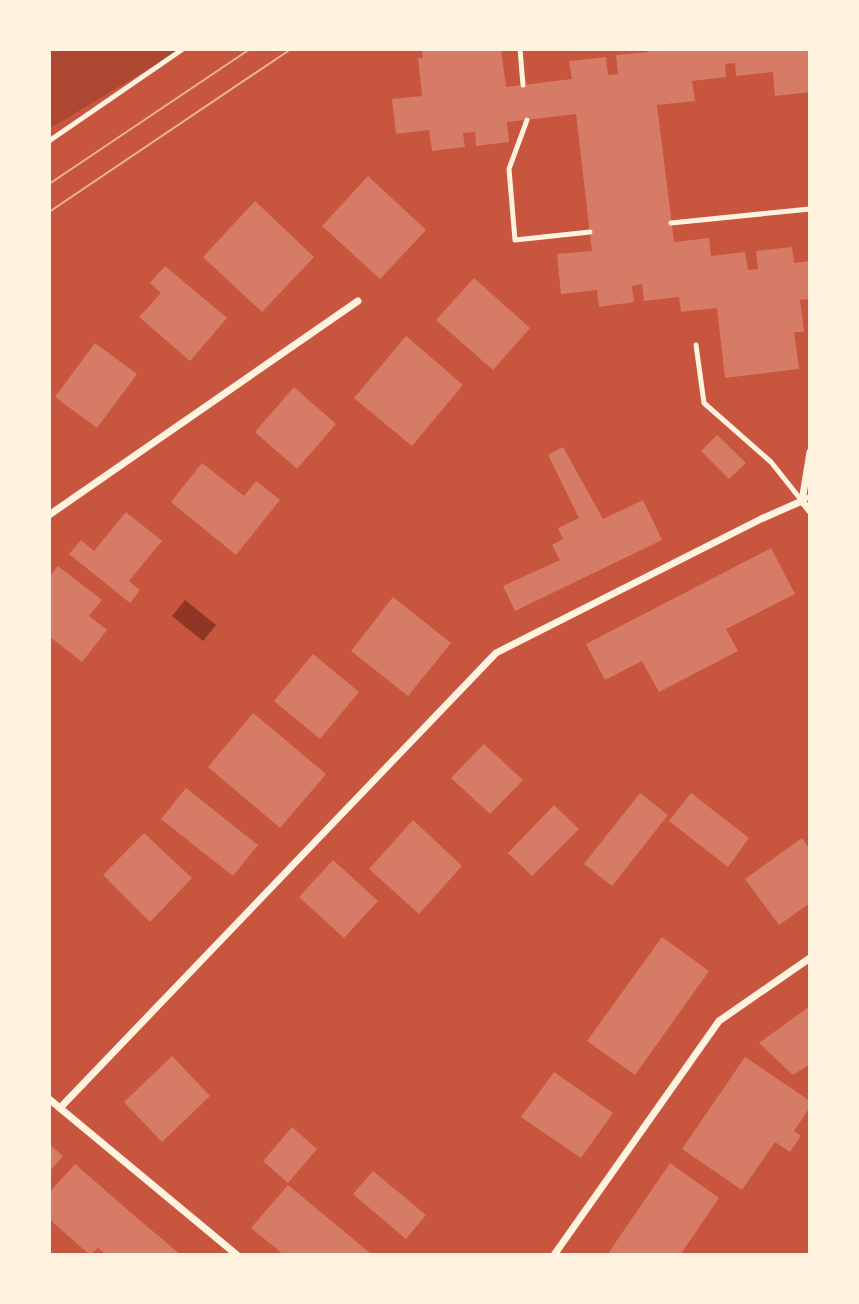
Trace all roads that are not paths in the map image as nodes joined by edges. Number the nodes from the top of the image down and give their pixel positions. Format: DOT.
graph roads {
  1 [pos="183,49"];
  2 [pos="520,49"];
  3 [pos="523,85"];
  4 [pos="527,120"];
  5 [pos="49,141"];
  6 [pos="810,209"];
  7 [pos="671,223"];
  8 [pos="590,233"];
  9 [pos="358,301"];
  10 [pos="696,345"];
  11 [pos="810,452"];
  12 [pos="810,496"];
  13 [pos="802,501"];
  14 [pos="810,511"];
  15 [pos="49,515"];
  16 [pos="810,958"];
  17 [pos="49,1099"];
  18 [pos="60,1108"];
  19 [pos="237,1255"];
  20 [pos="554,1255"];
  1 -- 5 [label="lane"];
  2 -- 3 [label="lane"];
  4 -- 8 [label="lane"];
  6 -- 7 [label="lane"];
  9 -- 15 [label="street"];
  10 -- 13 [label="lane"];
  11 -- 13 [label="street"];
  12 -- 13 [label="lane"];
  13 -- 14 [label="street"];
  13 -- 18 [label="street"];
  16 -- 20 [label="street"];
  17 -- 18 [label="street"];
  18 -- 19 [label="street"];
}
